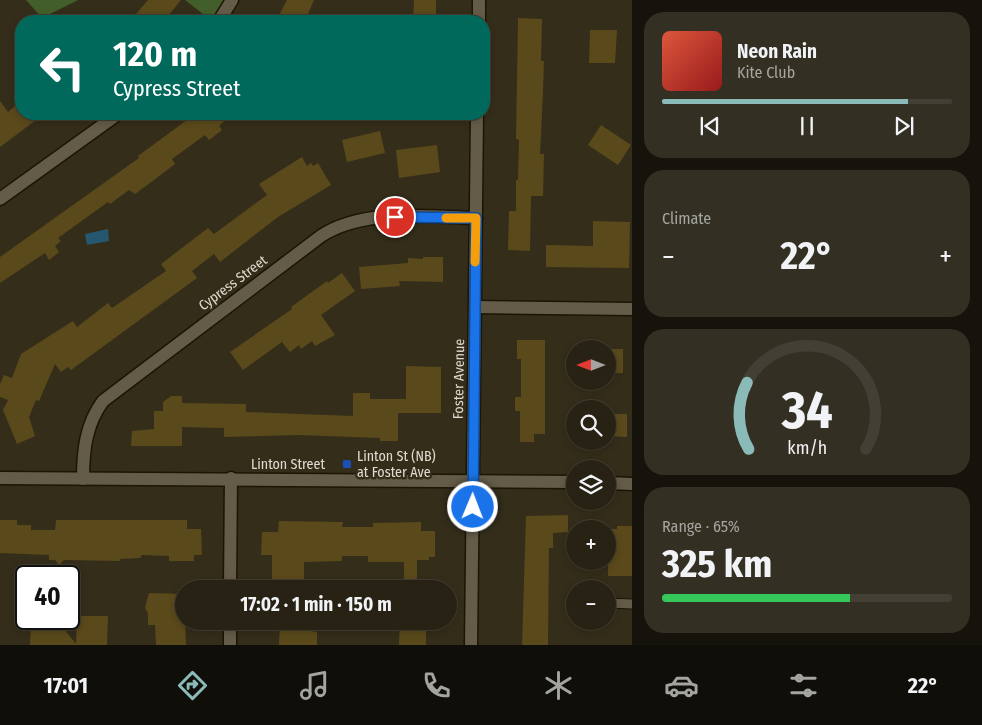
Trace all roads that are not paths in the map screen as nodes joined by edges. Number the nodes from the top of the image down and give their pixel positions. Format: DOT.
graph roads {
  1 [pos="232,0"];
  2 [pos="479,0"];
  3 [pos="223,15"];
  4 [pos="479,15"];
  5 [pos="110,120"];
  6 [pos="477,120"];
  7 [pos="0,199"];
  8 [pos="476,218"];
  9 [pos="475,307"];
  10 [pos="632,309"];
  11 [pos="0,478"];
  12 [pos="83,478"];
  13 [pos="231,478"];
  14 [pos="473,480"];
  15 [pos="566,482"];
  16 [pos="616,483"];
  17 [pos="632,484"];
  18 [pos="230,580"];
  19 [pos="616,603"];
  20 [pos="632,604"];
  21 [pos="230,630"];
  22 [pos="230,645"];
  23 [pos="471,645"];
  1 -- 3 [label="street"];
  2 -- 4 [label="street"];
  5 -- 7 [label="street"];
  6 -- 8 [label="street, Foster Avenue"];
  8 -- 9 [label="street, Foster Avenue"];
  8 -- 12 [label="street, Cypress Street"];
  9 -- 10 [label="street"];
  9 -- 14 [label="street, Foster Avenue"];
  11 -- 12 [label="street, Linton Street"];
  12 -- 13 [label="street, Linton Street"];
  13 -- 14 [label="street, Linton Street"];
  13 -- 18 [label="street"];
  14 -- 15 [label="street, Linton Street"];
  14 -- 23 [label="street, Foster Avenue"];
  16 -- 17 [label="street"];
  19 -- 20 [label="lane"];
  21 -- 22 [label="street"];
}
